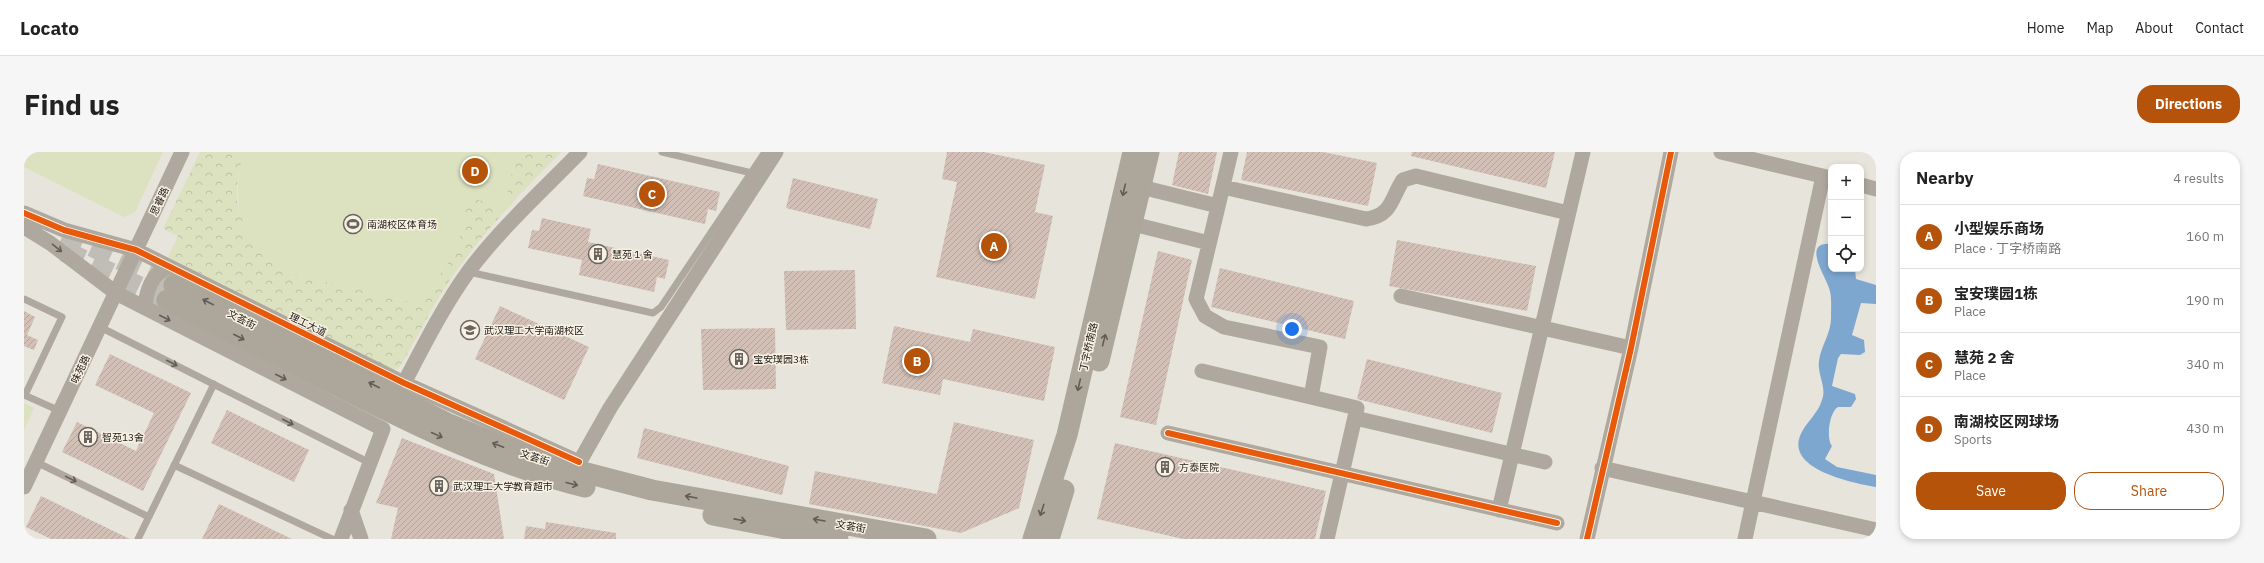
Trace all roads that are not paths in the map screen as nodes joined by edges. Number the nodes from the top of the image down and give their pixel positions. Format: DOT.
graph roads {
  1 [pos="182,152"];
  2 [pos="580,152"];
  3 [pos="662,152"];
  4 [pos="766,152"];
  5 [pos="776,152"];
  6 [pos="1133,152"];
  7 [pos="1149,152"];
  8 [pos="1231,152"];
  9 [pos="1583,152"];
  10 [pos="1671,152"];
  11 [pos="1721,152"];
  12 [pos="752,173"];
  13 [pos="1827,177"];
  14 [pos="1864,186"];
  15 [pos="1141,187"];
  16 [pos="1223,187"];
  17 [pos="1876,189"];
  18 [pos="1218,206"];
  19 [pos="24,213"];
  20 [pos="1568,213"];
  21 [pos="1133,224"];
  22 [pos="24,227"];
  23 [pos="1209,243"];
  24 [pos="136,250"];
  25 [pos="468,272"];
  26 [pos="170,284"];
  27 [pos="116,293"];
  28 [pos="1401,296"];
  29 [pos="24,299"];
  30 [pos="145,308"];
  31 [pos="100,327"];
  32 [pos="1541,328"];
  33 [pos="1631,348"];
  34 [pos="1202,371"];
  35 [pos="404,383"];
  36 [pos="214,384"];
  37 [pos="25,395"];
  38 [pos="1311,397"];
  39 [pos="60,412"];
  40 [pos="1355,418"];
  41 [pos="1168,433"];
  42 [pos="1512,454"];
  43 [pos="36,462"];
  44 [pos="370,462"];
  45 [pos="1545,462"];
  46 [pos="174,465"];
  47 [pos="577,466"];
  48 [pos="1602,468"];
  49 [pos="1342,473"];
  50 [pos="24,487"];
  51 [pos="1753,502"];
  52 [pos="351,510"];
  53 [pos="1499,510"];
  54 [pos="149,517"];
  55 [pos="1557,523"];
  56 [pos="1876,530"];
  57 [pos="138,539"];
  58 [pos="332,539"];
  59 [pos="341,539"];
  60 [pos="361,539"];
  61 [pos="838,539"];
  62 [pos="926,539"];
  63 [pos="1033,539"];
  64 [pos="1049,539"];
  65 [pos="1327,539"];
  66 [pos="1587,539"];
  67 [pos="1745,539"];
  1 -- 24 [label="street, 思睿路"];
  2 -- 25 [label="street"];
  3 -- 12 [label="lane"];
  4 -- 12 [label="lane"];
  5 -- 47 [label="street"];
  6 -- 63 [label="main road, 丁字桥南路, one-way"];
  7 -- 15 [label="main road, 丁字桥南路"];
  8 -- 16 [label="street"];
  9 -- 20 [label="street"];
  10 -- 33 [label="street"];
  11 -- 13 [label="street"];
  12 -- 25 [label="lane"];
  13 -- 51 [label="street"];
  14 -- 17 [label="street"];
  15 -- 18 [label="street"];
  15 -- 21 [label="main road, 丁字桥南路"];
  16 -- 18 [label="street"];
  16 -- 20 [label="street"];
  18 -- 23 [label="street"];
  19 -- 24 [label="street, 理工大道"];
  20 -- 32 [label="street"];
  21 -- 23 [label="street"];
  64 -- 21 [label="main road, 丁字桥南路, one-way"];
  22 -- 27 [label="street, one-way"];
  23 -- 38 [label="street"];
  24 -- 26 [label="street, 理工大道"];
  24 -- 27 [label="street, 味苑路"];
  25 -- 35 [label="street"];
  26 -- 30 [label="street"];
  26 -- 35 [label="street, 理工大道"];
  47 -- 26 [label="main road, 文荟街, one-way"];
  26 -- 61 [label="main road, 文荟街, one-way"];
  27 -- 30 [label="street"];
  27 -- 31 [label="street, 味苑路"];
  28 -- 32 [label="street"];
  29 -- 37 [label="lane"];
  30 -- 44 [label="street, one-way"];
  31 -- 36 [label="lane, one-way"];
  31 -- 39 [label="street, 味苑路"];
  32 -- 33 [label="street"];
  32 -- 42 [label="street"];
  33 -- 48 [label="street"];
  34 -- 38 [label="street"];
  35 -- 47 [label="street, 理工大道"];
  36 -- 44 [label="lane, one-way"];
  36 -- 46 [label="lane"];
  37 -- 39 [label="lane"];
  38 -- 40 [label="street"];
  39 -- 43 [label="street, 味苑路"];
  40 -- 42 [label="street"];
  40 -- 49 [label="street"];
  41 -- 49 [label="street"];
  42 -- 45 [label="street"];
  42 -- 53 [label="street"];
  43 -- 50 [label="street, 味苑路"];
  43 -- 54 [label="lane, one-way"];
  44 -- 52 [label="street"];
  46 -- 54 [label="lane"];
  46 -- 58 [label="lane"];
  62 -- 47 [label="main road, 文荟街, one-way"];
  48 -- 51 [label="street"];
  48 -- 66 [label="street"];
  49 -- 53 [label="street"];
  49 -- 65 [label="street"];
  51 -- 56 [label="street"];
  51 -- 67 [label="street"];
  52 -- 59 [label="street"];
  52 -- 60 [label="street"];
  53 -- 55 [label="street"];
  54 -- 57 [label="lane"];
}
